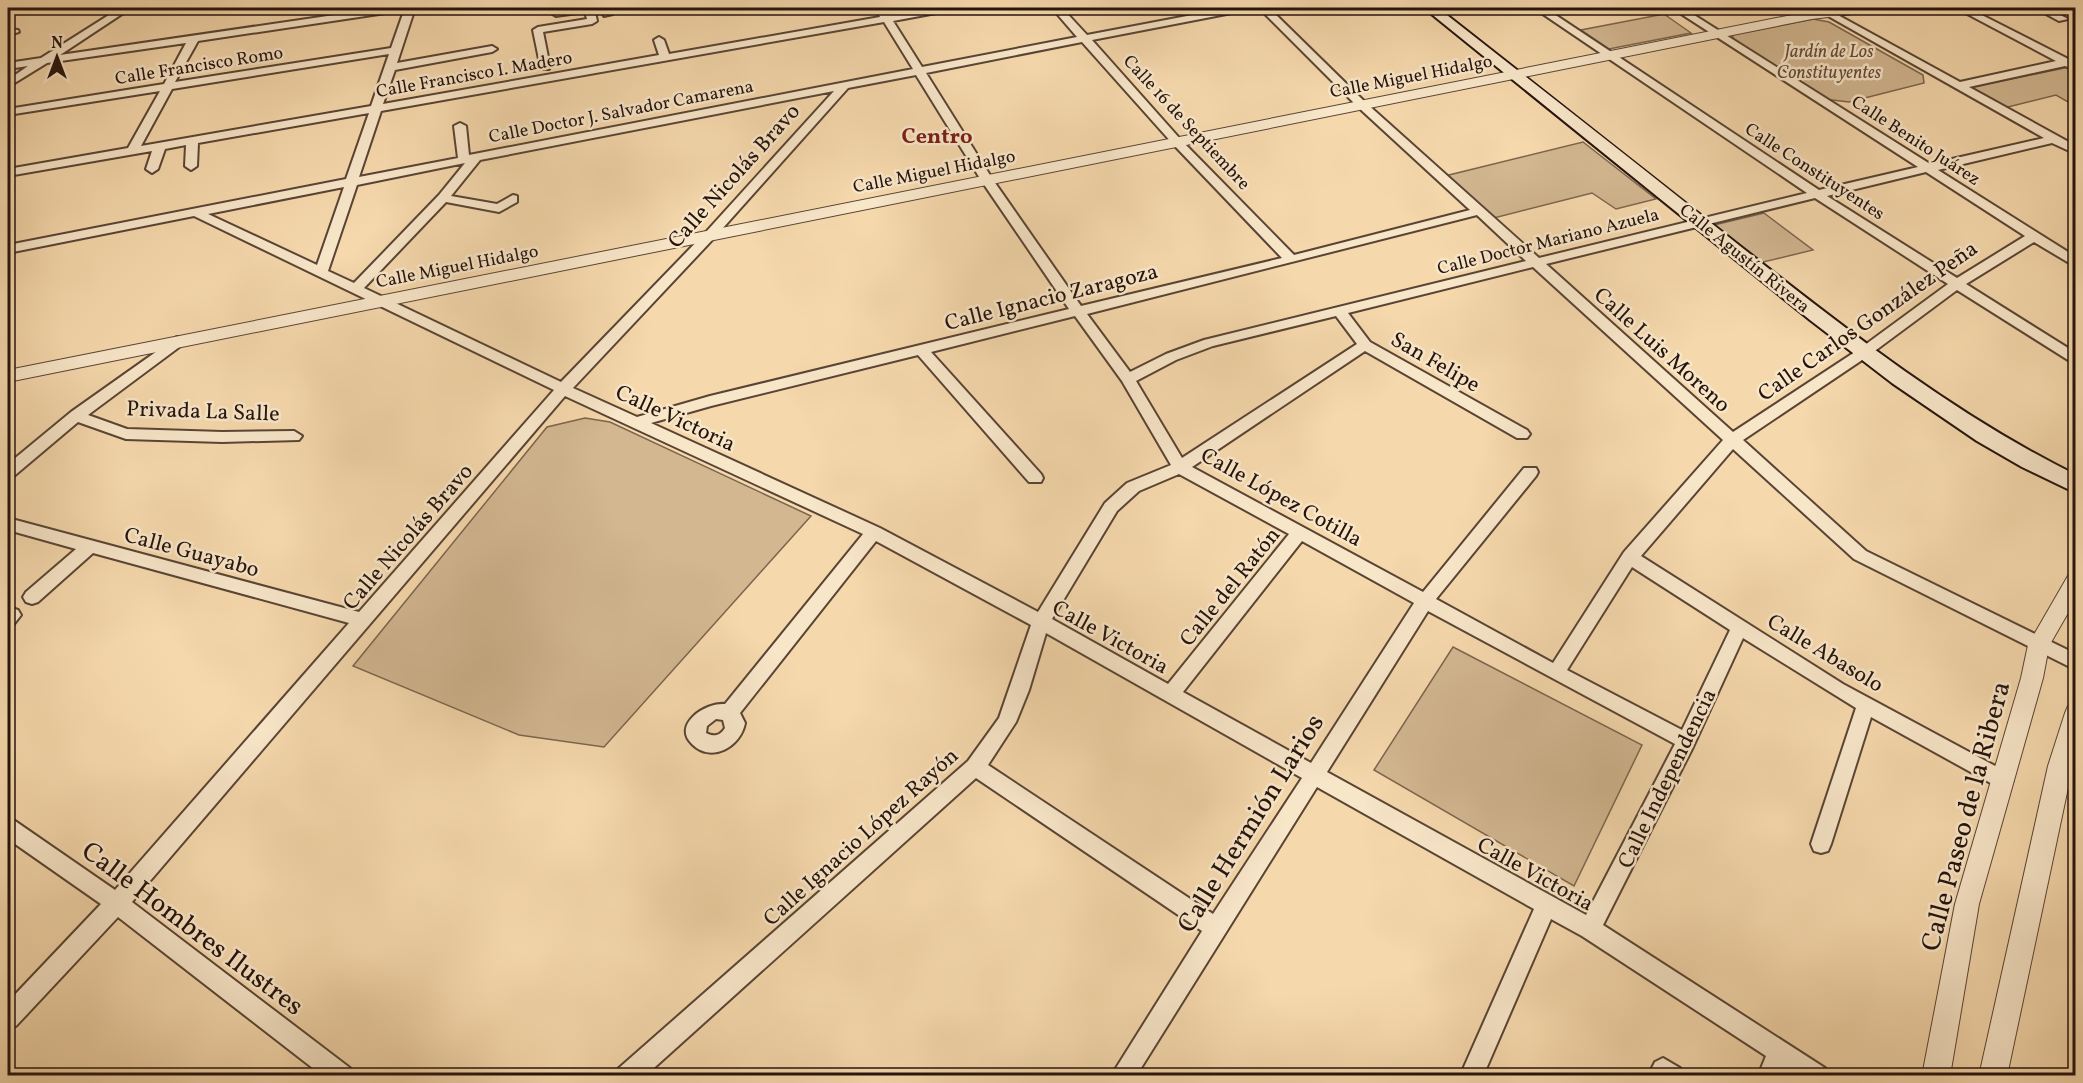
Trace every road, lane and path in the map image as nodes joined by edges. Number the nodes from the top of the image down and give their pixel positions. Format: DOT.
graph roads {
  1 [pos="126,8"];
  2 [pos="399,8"];
  3 [pos="410,8"];
  4 [pos="589,8"];
  5 [pos="947,8"];
  6 [pos="1057,8"];
  7 [pos="1242,8"];
  8 [pos="1264,8"];
  9 [pos="1430,8"];
  10 [pos="1539,8"];
  11 [pos="1677,8"];
  12 [pos="1819,8"];
  13 [pos="1868,8"];
  14 [pos="1961,8"];
  15 [pos="2040,8"];
  16 [pos="556,13"];
  17 [pos="884,13"];
  18 [pos="1832,14"];
  19 [pos="2063,19"];
  20 [pos="1718,34"];
  21 [pos="194,38"];
  22 [pos="1087,39"];
  23 [pos="659,40"];
  24 [pos="492,49"];
  25 [pos="396,50"];
  26 [pos="1608,56"];
  27 [pos="665,57"];
  28 [pos="43,61"];
  29 [pos="2071,64"];
  30 [pos="8,66"];
  31 [pos="391,67"];
  32 [pos="545,67"];
  33 [pos="920,71"];
  34 [pos="1516,75"];
  35 [pos="8,84"];
  36 [pos="844,86"];
  37 [pos="1958,86"];
  38 [pos="166,87"];
  39 [pos="1362,105"];
  40 [pos="377,107"];
  41 [pos="8,112"];
  42 [pos="460,126"];
  43 [pos="2053,139"];
  44 [pos="192,140"];
  45 [pos="1177,142"];
  46 [pos="160,146"];
  47 [pos="133,150"];
  48 [pos="2076,151"];
  49 [pos="470,159"];
  50 [pos="191,166"];
  51 [pos="152,169"];
  52 [pos="1926,169"];
  53 [pos="8,172"];
  54 [pos="987,180"];
  55 [pos="351,182"];
  56 [pos="1816,194"];
  57 [pos="442,198"];
  58 [pos="513,199"];
  59 [pos="1479,211"];
  60 [pos="195,212"];
  61 [pos="1699,222"];
  62 [pos="710,235"];
  63 [pos="2034,237"];
  64 [pos="8,249"];
  65 [pos="1291,259"];
  66 [pos="1537,263"];
  67 [pos="2076,263"];
  68 [pos="321,272"];
  69 [pos="1955,285"];
  70 [pos="355,290"];
  71 [pos="378,302"];
  72 [pos="1077,310"];
  73 [pos="1340,312"];
  74 [pos="177,342"];
  75 [pos="1365,345"];
  76 [pos="921,349"];
  77 [pos="1863,353"];
  78 [pos="2076,360"];
  79 [pos="8,376"];
  80 [pos="1128,379"];
  81 [pos="563,389"];
  82 [pos="76,416"];
  83 [pos="634,423"];
  84 [pos="1522,434"];
  85 [pos="294,436"];
  86 [pos="1732,440"];
  87 [pos="1180,467"];
  88 [pos="8,472"];
  89 [pos="1530,472"];
  90 [pos="1035,478"];
  91 [pos="2076,485"];
  92 [pos="8,524"];
  93 [pos="874,532"];
  94 [pos="1300,532"];
  95 [pos="89,547"];
  96 [pos="1630,557"];
  97 [pos="2076,580"];
  98 [pos="32,597"];
  99 [pos="1425,600"];
  100 [pos="364,620"];
  101 [pos="1041,622"];
  102 [pos="1740,627"];
  103 [pos="2039,645"];
  104 [pos="2076,663"];
  105 [pos="1556,673"];
  106 [pos="1170,695"];
  107 [pos="1866,705"];
  108 [pos="729,713"];
  109 [pos="2076,713"];
  110 [pos="1686,741"];
  111 [pos="975,767"];
  112 [pos="1312,775"];
  113 [pos="2003,780"];
  114 [pos="8,828"];
  115 [pos="1821,844"];
  116 [pos="117,903"];
  117 [pos="1547,904"];
  118 [pos="1216,928"];
  119 [pos="1590,929"];
  120 [pos="8,1018"];
  121 [pos="1780,1052"];
  122 [pos="342,1076"];
  123 [pos="627,1076"];
  124 [pos="1122,1076"];
  125 [pos="1471,1076"];
  126 [pos="1769,1076"];
  127 [pos="1817,1076"];
  128 [pos="1936,1076"];
  129 [pos="1993,1076"];
  1 -- 28 [label="street"];
  2 -- 21 [label="street"];
  3 -- 25 [label="street"];
  4 -- 16 [label="street"];
  4 -- 32 [label="street"];
  5 -- 17 [label="street, Calle Francisco I. Madero"];
  6 -- 22 [label="street, Calle 16 de Septiembre"];
  7 -- 22 [label="street, Calle Doctor J. Salvador Camarena"];
  8 -- 39 [label="street, Calle Luis Moreno"];
  9 -- 34 [label="main road, Calle Agustín Rivera"];
  10 -- 26 [label="street, Calle Constituyentes"];
  11 -- 20 [label="street, Calle Benito Juárez"];
  12 -- 18 [label="street"];
  13 -- 18 [label="street, Calle Miguel Hidalgo"];
  14 -- 29 [label="street"];
  15 -- 19 [label="street"];
  17 -- 27 [label="street, Calle Francisco I. Madero"];
  17 -- 33 [label="street, Calle López Cotilla"];
  18 -- 20 [label="street, Calle Miguel Hidalgo"];
  18 -- 37 [label="street"];
  20 -- 26 [label="street, Calle Miguel Hidalgo"];
  20 -- 52 [label="street, Calle Benito Juárez"];
  21 -- 28 [label="street"];
  21 -- 38 [label="street"];
  22 -- 33 [label="street, Calle Doctor J. Salvador Camarena"];
  22 -- 45 [label="street, Calle 16 de Septiembre"];
  23 -- 27 [label="street"];
  24 -- 31 [label="street"];
  25 -- 31 [label="street"];
  25 -- 38 [label="street, Calle Francisco Romo"];
  26 -- 34 [label="street, Calle Miguel Hidalgo"];
  26 -- 56 [label="street, Calle Constituyentes"];
  27 -- 40 [label="street, Calle Francisco I. Madero"];
  28 -- 30 [label="street"];
  28 -- 35 [label="street"];
  29 -- 37 [label="street"];
  31 -- 40 [label="street"];
  33 -- 36 [label="street, Calle Doctor J. Salvador Camarena"];
  33 -- 54 [label="street, Calle López Cotilla"];
  34 -- 39 [label="street, Calle Miguel Hidalgo"];
  34 -- 61 [label="main road, Calle Agustín Rivera"];
  36 -- 49 [label="street, Calle Doctor J. Salvador Camarena"];
  36 -- 62 [label="street, Calle Nicolás Bravo"];
  37 -- 43 [label="street"];
  38 -- 41 [label="street, Calle Francisco Romo"];
  38 -- 47 [label="street"];
  39 -- 45 [label="street, Calle Miguel Hidalgo"];
  39 -- 59 [label="street, Calle Luis Moreno"];
  40 -- 44 [label="street, Calle Francisco I. Madero"];
  40 -- 55 [label="street"];
  42 -- 49 [label="street"];
  43 -- 48 [label="street"];
  43 -- 52 [label="street, Calle Doctor Mariano Azuela"];
  44 -- 46 [label="street, Calle Francisco I. Madero"];
  44 -- 50 [label="street"];
  45 -- 54 [label="street, Calle Miguel Hidalgo"];
  45 -- 65 [label="street, Calle 16 de Septiembre"];
  46 -- 47 [label="street, Calle Francisco I. Madero"];
  46 -- 51 [label="street"];
  47 -- 53 [label="street, Calle Francisco I. Madero"];
  49 -- 55 [label="street, Calle Doctor J. Salvador Camarena"];
  49 -- 57 [label="street"];
  52 -- 56 [label="street, Calle Doctor Mariano Azuela"];
  52 -- 63 [label="street, Calle Benito Juárez"];
  54 -- 62 [label="street, Calle Miguel Hidalgo"];
  54 -- 72 [label="street, Calle López Cotilla"];
  55 -- 60 [label="street, Calle Doctor J. Salvador Camarena"];
  55 -- 68 [label="street"];
  56 -- 61 [label="street, Calle Doctor Mariano Azuela"];
  56 -- 69 [label="street, Calle Constituyentes"];
  57 -- 58 [label="street"];
  57 -- 70 [label="street"];
  59 -- 65 [label="street, Calle Ignacio Zaragoza"];
  59 -- 66 [label="street, Calle Luis Moreno"];
  60 -- 64 [label="street, Calle Doctor J. Salvador Camarena"];
  60 -- 68 [label="street, Calle Victoria"];
  61 -- 66 [label="street, Calle Doctor Mariano Azuela"];
  61 -- 77 [label="main road, Calle Agustín Rivera"];
  62 -- 71 [label="street, Calle Miguel Hidalgo"];
  62 -- 81 [label="street, Calle Nicolás Bravo"];
  63 -- 67 [label="street, Calle Benito Juárez"];
  63 -- 69 [label="street, Calle Carlos González Peña"];
  65 -- 72 [label="street, Calle Ignacio Zaragoza"];
  66 -- 73 [label="street, Calle Doctor Mariano Azuela"];
  66 -- 86 [label="street, Calle Luis Moreno"];
  68 -- 70 [label="street, Calle Victoria"];
  69 -- 77 [label="street, Calle Carlos González Peña"];
  69 -- 78 [label="street, Calle Constituyentes"];
  70 -- 71 [label="street, Calle Victoria"];
  71 -- 74 [label="street, Calle Miguel Hidalgo"];
  71 -- 81 [label="street, Calle Victoria"];
  72 -- 76 [label="street, Calle Ignacio Zaragoza"];
  72 -- 80 [label="street, Calle López Cotilla"];
  73 -- 75 [label="street, San Felipe"];
  73 -- 80 [label="street, Calle Doctor Mariano Azuela"];
  74 -- 79 [label="street, Calle Miguel Hidalgo"];
  74 -- 82 [label="street"];
  75 -- 84 [label="street, San Felipe"];
  75 -- 87 [label="street, Calle Ignacio López Rayón"];
  76 -- 83 [label="street, Calle Ignacio Zaragoza"];
  76 -- 90 [label="street"];
  77 -- 86 [label="street, Calle Carlos González Peña"];
  77 -- 91 [label="main road, Calle Agustín Rivera"];
  80 -- 87 [label="street, Calle López Cotilla"];
  81 -- 83 [label="street, Calle Victoria"];
  81 -- 100 [label="street, Calle Nicolás Bravo"];
  82 -- 85 [label="street, Privada La Salle"];
  82 -- 88 [label="street"];
  83 -- 93 [label="street, Calle Victoria"];
  86 -- 96 [label="street, Calle Carlos González Peña"];
  86 -- 103 [label="street, Calle Luis Moreno"];
  87 -- 94 [label="street, Calle López Cotilla"];
  87 -- 101 [label="street, Calle Ignacio López Rayón"];
  89 -- 99 [label="street, Calle Hermión Larios"];
  92 -- 95 [label="street, Calle Guayabo"];
  93 -- 101 [label="street, Calle Victoria"];
  93 -- 108 [label="street"];
  94 -- 99 [label="street, Calle López Cotilla"];
  94 -- 106 [label="street, Calle del Ratón"];
  95 -- 98 [label="street"];
  95 -- 100 [label="street, Calle Guayabo"];
  96 -- 102 [label="street, Calle Abasolo"];
  96 -- 105 [label="street, Calle Carlos González Peña"];
  97 -- 103 [label="street, Calle Paseo de la Ribera"];
  99 -- 105 [label="street, Calle López Cotilla"];
  99 -- 112 [label="street, Calle Hermión Larios"];
  100 -- 116 [label="street, Calle Nicolás Bravo"];
  101 -- 106 [label="street, Calle Victoria"];
  101 -- 111 [label="street, Calle Ignacio López Rayón"];
  102 -- 107 [label="street, Calle Abasolo"];
  102 -- 110 [label="street, Calle Independencia"];
  103 -- 104 [label="street, Calle Luis Moreno"];
  103 -- 113 [label="street, Calle Paseo de la Ribera"];
  105 -- 110 [label="street, Calle López Cotilla"];
  106 -- 112 [label="street, Calle Victoria"];
  107 -- 113 [label="street, Calle Abasolo"];
  107 -- 115 [label="street"];
  109 -- 129 [label="street"];
  110 -- 119 [label="street, Calle Independencia"];
  111 -- 118 [label="street"];
  111 -- 123 [label="street, Calle Ignacio López Rayón"];
  112 -- 117 [label="street, Calle Victoria"];
  112 -- 118 [label="street, Calle Hermión Larios"];
  113 -- 128 [label="street, Calle Paseo de la Ribera"];
  114 -- 116 [label="street, Calle Hombres Ilustres"];
  116 -- 120 [label="street, Calle Nicolás Bravo"];
  116 -- 122 [label="street, Calle Hombres Ilustres"];
  117 -- 119 [label="street, Calle Victoria"];
  117 -- 125 [label="street"];
  118 -- 124 [label="street, Calle Hermión Larios"];
  119 -- 121 [label="street, Calle Victoria"];
  121 -- 126 [label="street"];
  121 -- 127 [label="street, Calle Victoria"];
}
